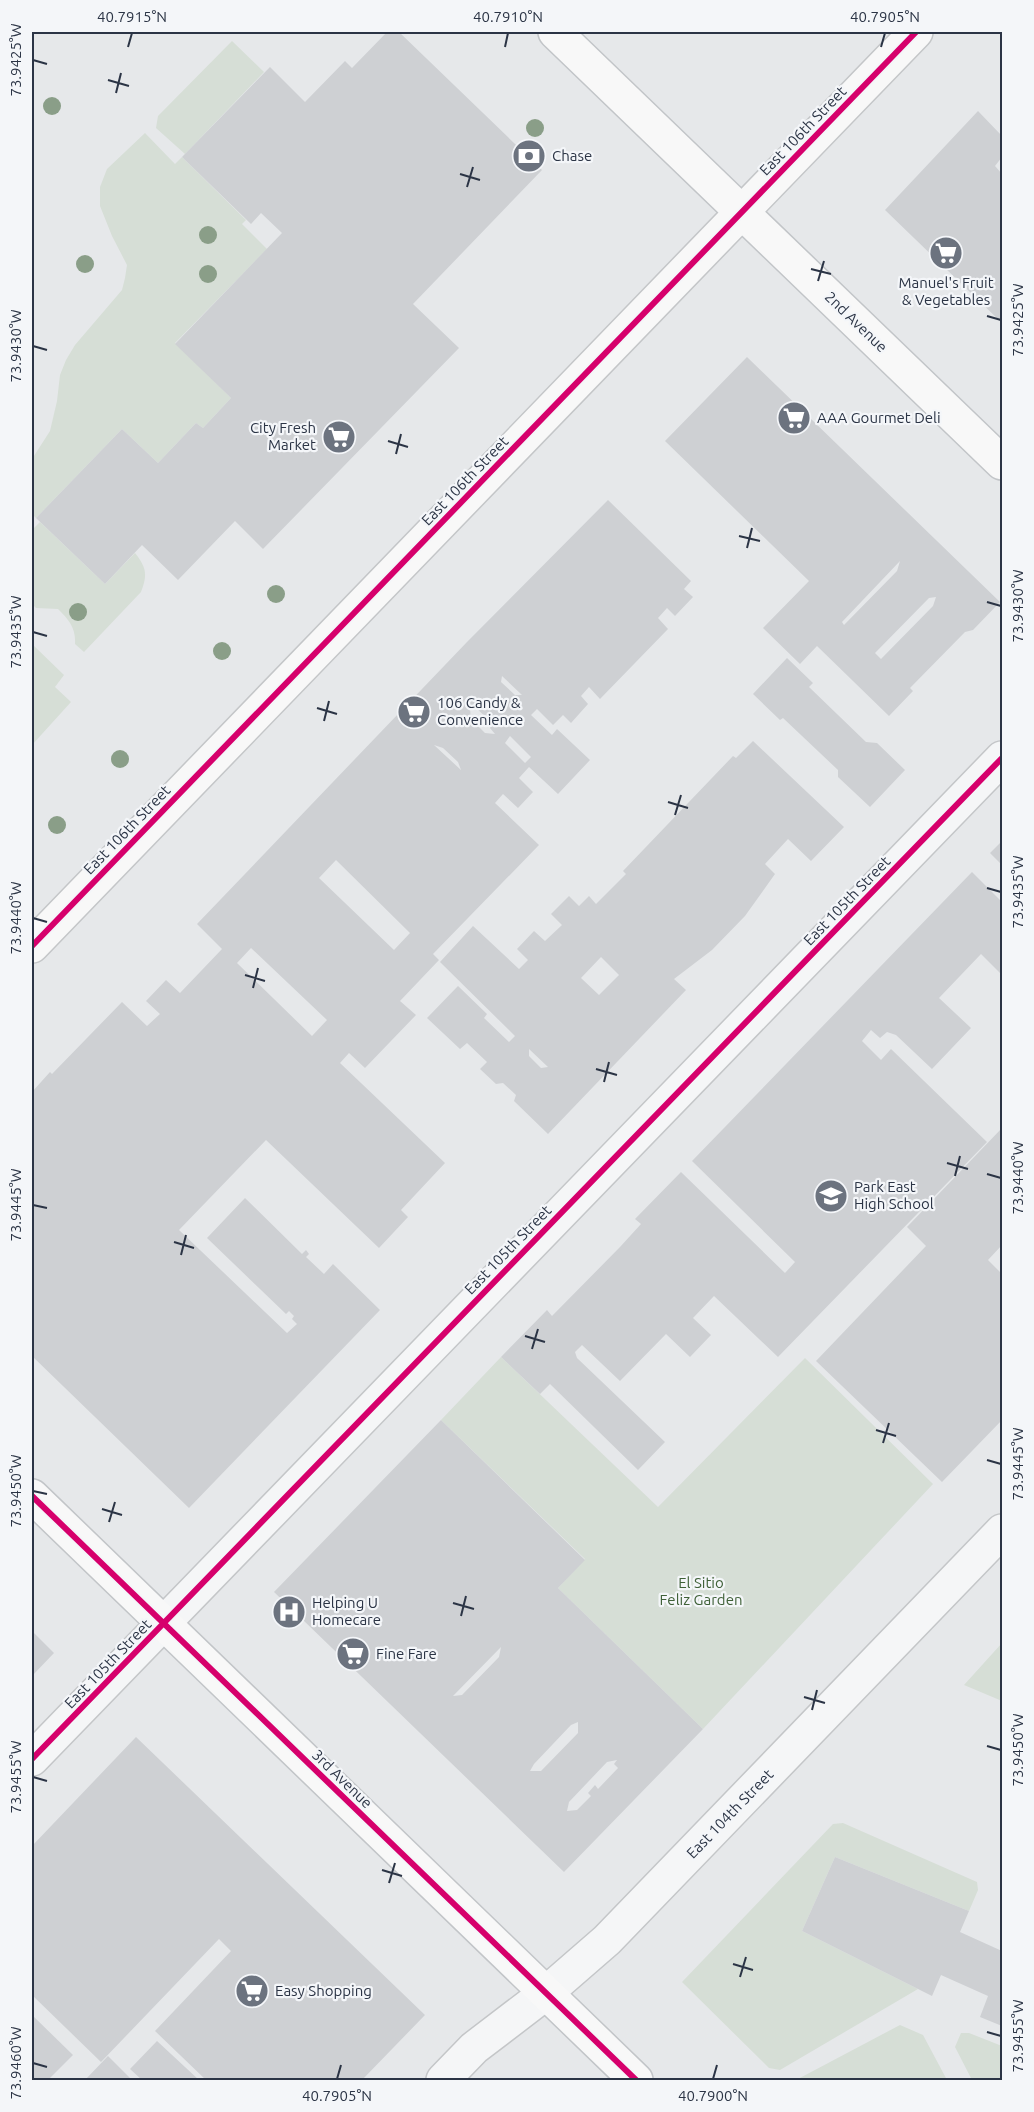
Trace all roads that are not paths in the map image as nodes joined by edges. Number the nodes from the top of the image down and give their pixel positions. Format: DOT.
graph roads {
  1 [pos="555,32"];
  2 [pos="916,32"];
  3 [pos="741,212"];
  4 [pos="1002,462"];
  5 [pos="1002,758"];
  6 [pos="32,946"];
  7 [pos="32,1496"];
  8 [pos="1002,1531"];
  9 [pos="164,1623"];
  10 [pos="32,1759"];
  11 [pos="546,1993"];
  12 [pos="443,2080"];
  13 [pos="636,2080"];
  1 -- 3 [label="main road, 2nd Avenue"];
  2 -- 3 [label="main road, East 106th Street"];
  3 -- 4 [label="main road, 2nd Avenue"];
  3 -- 6 [label="main road, East 106th Street"];
  5 -- 9 [label="street, East 105th Street"];
  7 -- 9 [label="main road, 3rd Avenue"];
  8 -- 11 [label="street, East 104th Street"];
  9 -- 10 [label="street, East 105th Street"];
  9 -- 11 [label="main road, 3rd Avenue"];
  11 -- 12 [label="street, East 104th Street"];
  11 -- 13 [label="main road, 3rd Avenue"];
}
